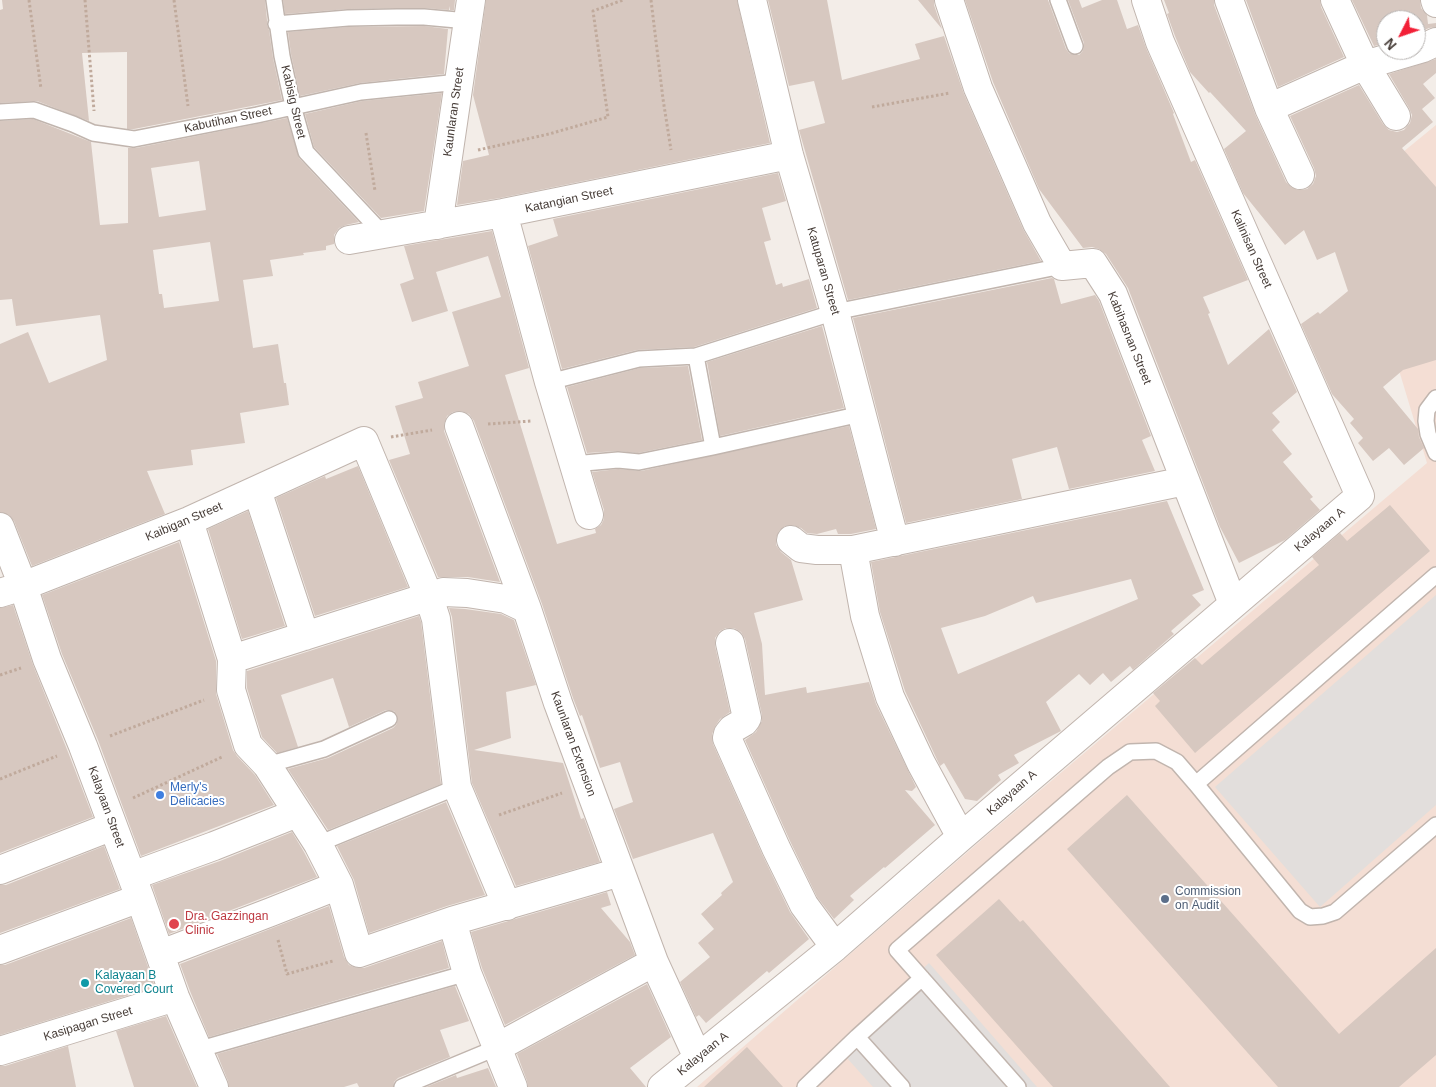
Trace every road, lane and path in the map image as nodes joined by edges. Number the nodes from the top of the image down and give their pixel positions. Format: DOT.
graph roads {
  1 [pos="29,0"];
  2 [pos="85,0"];
  3 [pos="174,0"];
  4 [pos="274,0"];
  5 [pos="623,0"];
  6 [pos="651,0"];
  7 [pos="752,0"];
  8 [pos="949,0"];
  9 [pos="1058,0"];
  10 [pos="1146,0"];
  11 [pos="1229,0"];
  12 [pos="1335,0"];
  13 [pos="469,11"];
  14 [pos="276,24"];
  15 [pos="1436,42"];
  16 [pos="1075,46"];
  17 [pos="1365,64"];
  18 [pos="459,82"];
  19 [pos="978,88"];
  20 [pos="293,106"];
  21 [pos="872,107"];
  22 [pos="1270,108"];
  23 [pos="0,112"];
  24 [pos="45,114"];
  25 [pos="1396,116"];
  26 [pos="192,128"];
  27 [pos="366,133"];
  28 [pos="96,134"];
  29 [pos="789,155"];
  30 [pos="448,157"];
  31 [pos="1300,176"];
  32 [pos="676,178"];
  33 [pos="503,214"];
  34 [pos="438,225"];
  35 [pos="383,234"];
  36 [pos="348,240"];
  37 [pos="1062,266"];
  38 [pos="834,312"];
  39 [pos="696,356"];
  40 [pos="549,382"];
  41 [pos="1436,398"];
  42 [pos="861,414"];
  43 [pos="459,426"];
  44 [pos="713,447"];
  45 [pos="1436,453"];
  46 [pos="573,464"];
  47 [pos="1185,482"];
  48 [pos="257,490"];
  49 [pos="1360,496"];
  50 [pos="589,515"];
  51 [pos="189,521"];
  52 [pos="0,527"];
  53 [pos="791,540"];
  54 [pos="895,542"];
  55 [pos="853,550"];
  56 [pos="1436,575"];
  57 [pos="12,589"];
  58 [pos="429,597"];
  59 [pos="1233,604"];
  60 [pos="527,609"];
  61 [pos="305,636"];
  62 [pos="730,643"];
  63 [pos="232,659"];
  64 [pos="231,690"];
  65 [pos="389,719"];
  66 [pos="248,745"];
  67 [pos="83,746"];
  68 [pos="267,765"];
  69 [pos="0,779"];
  70 [pos="588,784"];
  71 [pos="1196,784"];
  72 [pos="457,787"];
  73 [pos="297,813"];
  74 [pos="110,818"];
  75 [pos="472,824"];
  76 [pos="1436,825"];
  77 [pos="961,837"];
  78 [pos="318,844"];
  79 [pos="0,870"];
  80 [pos="620,872"];
  81 [pos="339,884"];
  82 [pos="136,887"];
  83 [pos="507,906"];
  84 [pos="271,912"];
  85 [pos="452,921"];
  86 [pos="835,947"];
  87 [pos="0,950"];
  88 [pos="360,953"];
  89 [pos="161,954"];
  90 [pos="654,962"];
  91 [pos="467,973"];
  92 [pos="922,978"];
  93 [pos="176,997"];
  94 [pos="857,1037"];
  95 [pos="496,1048"];
  96 [pos="197,1050"];
  97 [pos="0,1051"];
  98 [pos="698,1058"];
  99 [pos="214,1087"];
  100 [pos="402,1087"];
  101 [pos="513,1087"];
  102 [pos="662,1087"];
  103 [pos="805,1087"];
  104 [pos="902,1087"];
  105 [pos="1018,1087"];
  1 -- 24 [label="path"];
  2 -- 28 [label="path"];
  3 -- 26 [label="path"];
  4 -- 14 [label="lane, Kabisig Street"];
  5 -- 30 [label="path"];
  6 -- 32 [label="path"];
  7 -- 29 [label="street, Katuparan Street"];
  8 -- 19 [label="street"];
  9 -- 16 [label="lane"];
  10 -- 49 [label="street, Kalinisan Street"];
  11 -- 22 [label="street"];
  12 -- 17 [label="street"];
  13 -- 14 [label="lane"];
  13 -- 18 [label="street, Kaunlaran Street"];
  14 -- 20 [label="lane, Kabisig Street"];
  15 -- 17 [label="street"];
  17 -- 22 [label="street"];
  17 -- 25 [label="street"];
  18 -- 20 [label="lane, Kabutihan Street"];
  18 -- 30 [label="street, Kaunlaran Street"];
  19 -- 21 [label="path"];
  19 -- 37 [label="street"];
  20 -- 26 [label="lane, Kabutihan Street"];
  20 -- 35 [label="lane, Kabisig Street"];
  22 -- 31 [label="street"];
  23 -- 24 [label="lane, Kabutihan Street"];
  24 -- 28 [label="lane, Kabutihan Street"];
  26 -- 28 [label="lane, Kabutihan Street"];
  27 -- 35 [label="path"];
  29 -- 32 [label="street, Katangian Street"];
  29 -- 38 [label="street, Katuparan Street"];
  30 -- 34 [label="street, Kaunlaran Street"];
  32 -- 33 [label="street, Katangian Street"];
  33 -- 34 [label="street, Katangian Street"];
  33 -- 40 [label="street"];
  34 -- 35 [label="street, Katangian Street"];
  35 -- 36 [label="street, Katangian Street"];
  37 -- 38 [label="lane"];
  37 -- 47 [label="street, Kabihasnan Street"];
  38 -- 39 [label="lane"];
  38 -- 42 [label="street, Katuparan Street"];
  39 -- 40 [label="lane"];
  39 -- 44 [label="lane"];
  40 -- 46 [label="street"];
  41 -- 45 [label="lane"];
  42 -- 44 [label="lane"];
  42 -- 54 [label="street, Katuparan Street"];
  43 -- 60 [label="street, Kaunlaran Extension"];
  44 -- 46 [label="lane"];
  46 -- 50 [label="street"];
  47 -- 54 [label="street"];
  47 -- 59 [label="street, Kabihasnan Street"];
  48 -- 51 [label="street, Kaibigan Street"];
  48 -- 58 [label="street, Kaibigan Street"];
  48 -- 61 [label="street"];
  49 -- 59 [label="street, Kalayaan A"];
  51 -- 57 [label="street, Kaibigan Street"];
  51 -- 63 [label="street"];
  52 -- 57 [label="street, Kalayaan Street"];
  53 -- 55 [label="street"];
  54 -- 55 [label="street"];
  55 -- 77 [label="street"];
  56 -- 71 [label="lane"];
  57 -- 67 [label="street, Kalayaan Street"];
  58 -- 60 [label="street"];
  58 -- 61 [label="street"];
  58 -- 72 [label="street"];
  59 -- 77 [label="street, Kalayaan A"];
  60 -- 70 [label="street, Kaunlaran Extension"];
  61 -- 63 [label="street"];
  62 -- 86 [label="street"];
  63 -- 64 [label="street"];
  64 -- 66 [label="street"];
  64 -- 67 [label="path"];
  65 -- 68 [label="lane"];
  66 -- 68 [label="street"];
  66 -- 74 [label="path"];
  67 -- 69 [label="path"];
  67 -- 74 [label="street, Kalayaan Street"];
  68 -- 73 [label="street"];
  70 -- 75 [label="path"];
  70 -- 80 [label="street, Kaunlaran Extension"];
  71 -- 76 [label="lane"];
  71 -- 92 [label="lane"];
  72 -- 75 [label="street"];
  72 -- 78 [label="lane"];
  73 -- 78 [label="street"];
  73 -- 82 [label="street"];
  74 -- 79 [label="street"];
  74 -- 82 [label="street, Kalayaan Street"];
  75 -- 83 [label="street"];
  77 -- 86 [label="street, Kalayaan A"];
  78 -- 81 [label="street"];
  80 -- 83 [label="street"];
  80 -- 90 [label="street, Kaunlaran Extension"];
  81 -- 84 [label="street"];
  81 -- 88 [label="street"];
  82 -- 87 [label="street"];
  82 -- 89 [label="street, Kalayaan Street"];
  83 -- 85 [label="street"];
  84 -- 88 [label="path"];
  84 -- 89 [label="street"];
  85 -- 88 [label="street"];
  85 -- 91 [label="street"];
  86 -- 98 [label="street, Kalayaan A"];
  89 -- 93 [label="street, Kalayaan Street"];
  90 -- 95 [label="street"];
  90 -- 98 [label="street, Kaunlaran Extension"];
  91 -- 95 [label="street"];
  91 -- 96 [label="lane"];
  92 -- 94 [label="lane"];
  92 -- 105 [label="lane"];
  93 -- 96 [label="street, Kalayaan Street"];
  93 -- 97 [label="street, Kasipagan Street"];
  94 -- 103 [label="lane"];
  94 -- 104 [label="lane"];
  95 -- 100 [label="lane"];
  95 -- 101 [label="street"];
  96 -- 99 [label="street, Kalayaan Street"];
  98 -- 102 [label="street, Kalayaan A"];
}
